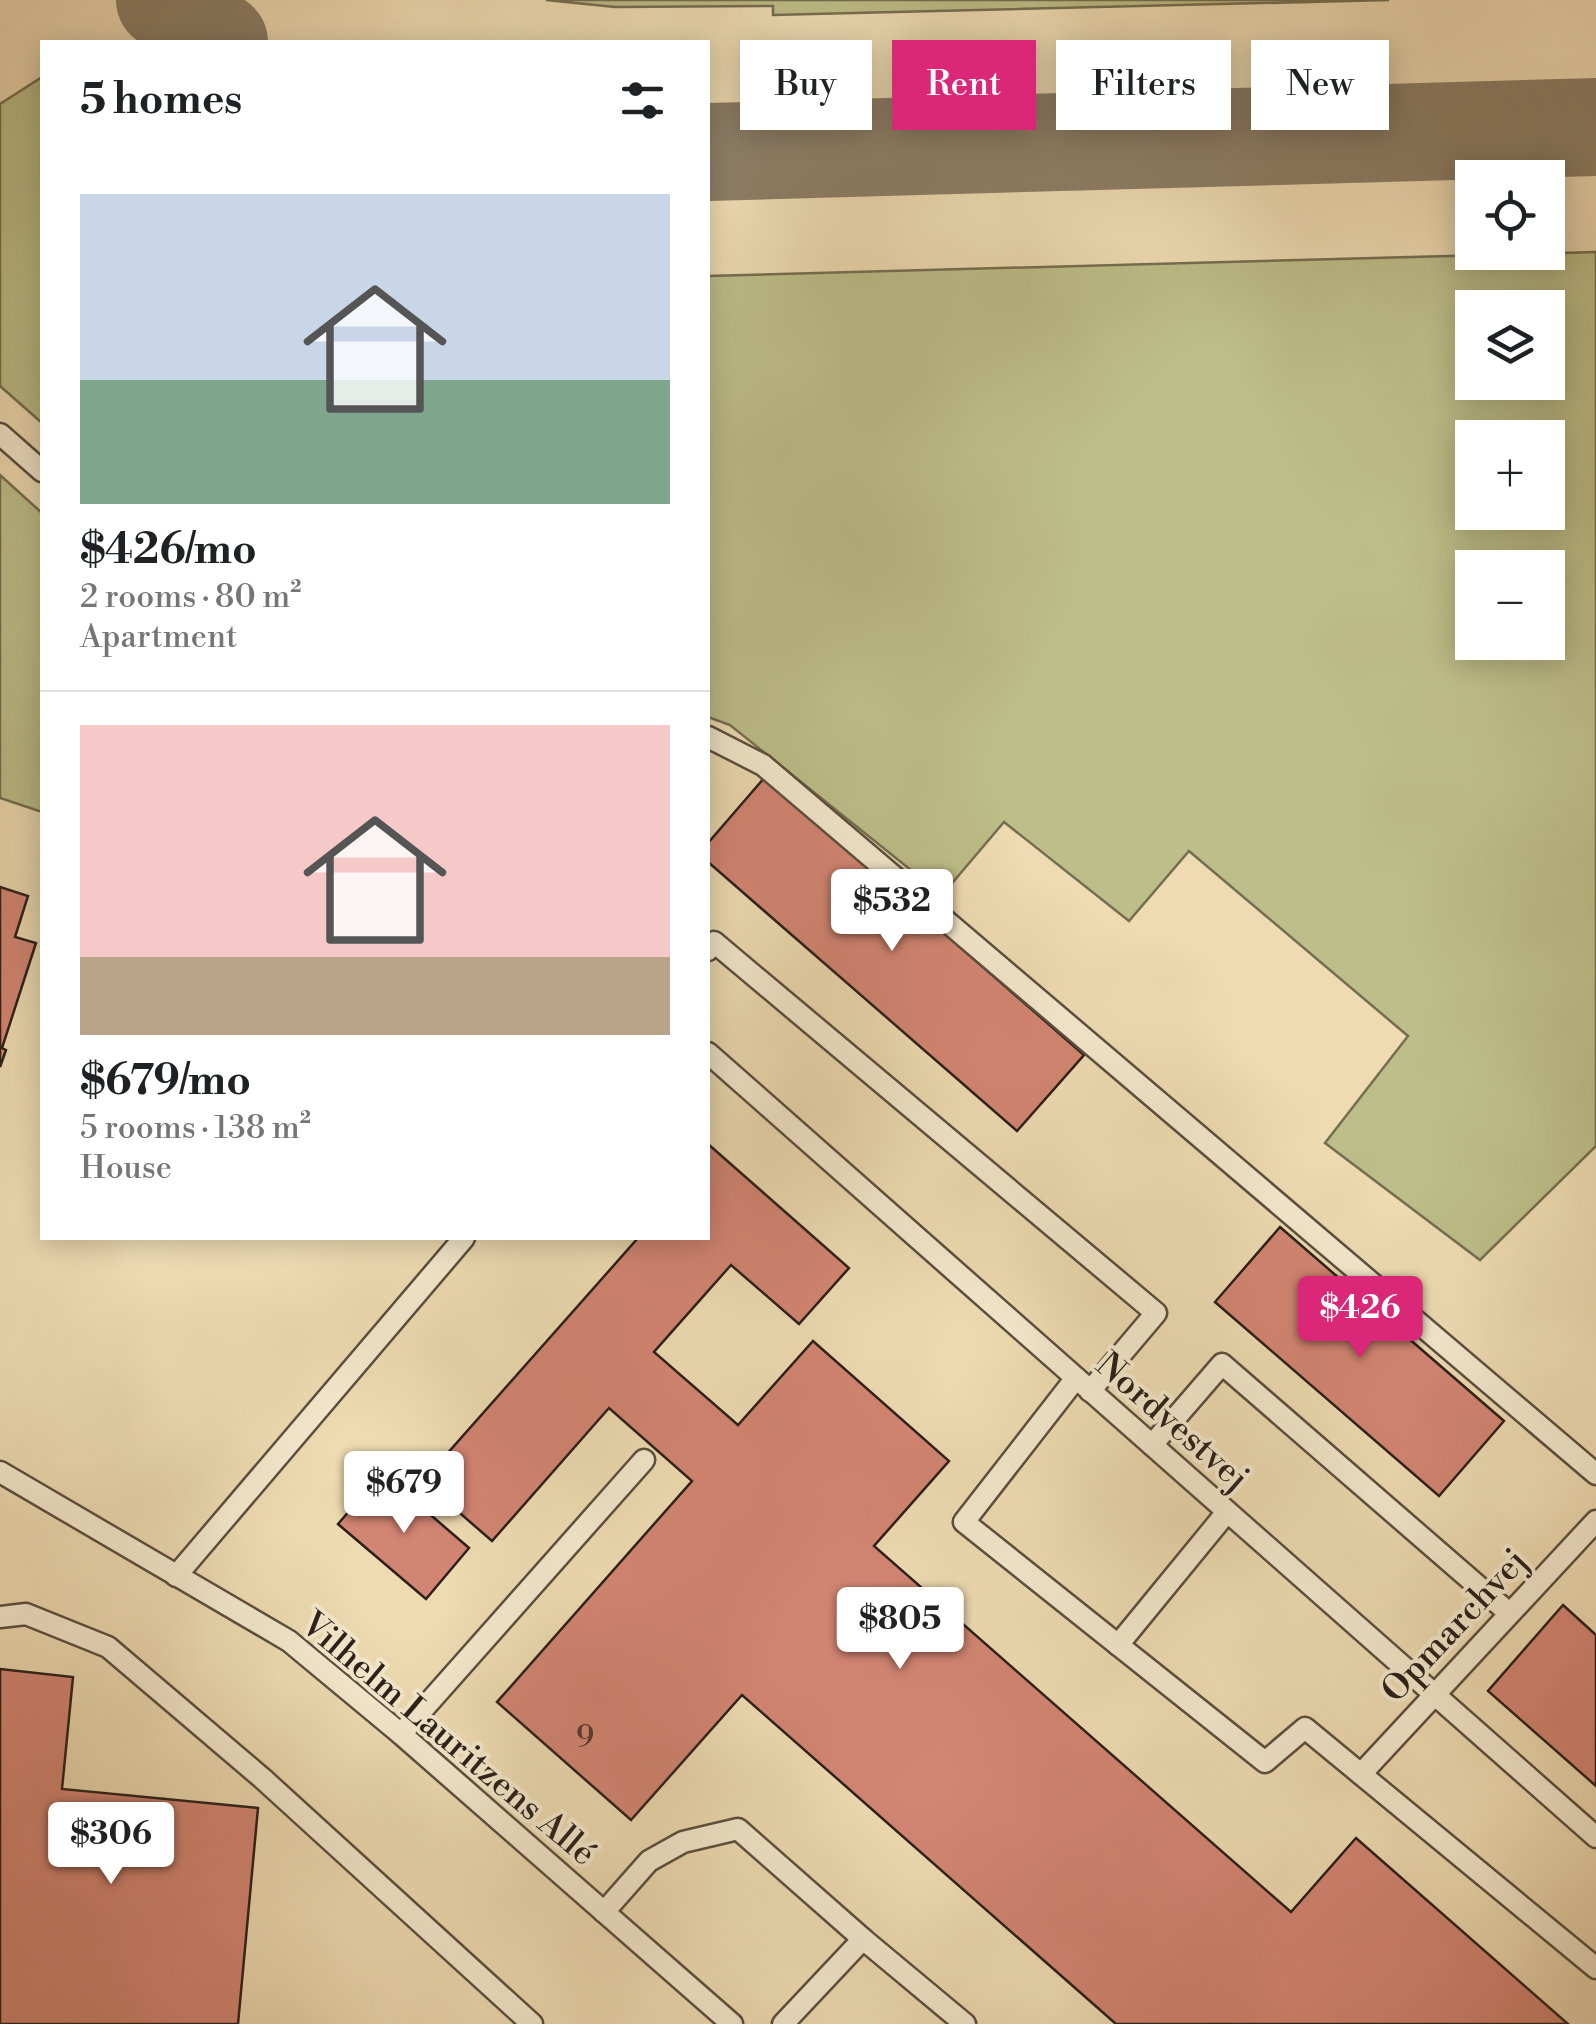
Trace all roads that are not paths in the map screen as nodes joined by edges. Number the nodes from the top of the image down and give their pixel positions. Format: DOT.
graph roads {
  1 [pos="0,434"];
  2 [pos="40,469"];
  3 [pos="710,738"];
  4 [pos="710,947"];
  5 [pos="710,1055"];
  6 [pos="462,1240"];
  7 [pos="1083,1384"];
  8 [pos="1152,1445"];
  9 [pos="644,1460"];
  10 [pos="0,1472"];
  11 [pos="1596,1474"];
  12 [pos="1227,1512"];
  13 [pos="1596,1521"];
  14 [pos="176,1576"];
  15 [pos="1509,1613"];
  16 [pos="0,1617"];
  17 [pos="1118,1645"];
  18 [pos="1433,1694"];
  19 [pos="401,1734"];
  20 [pos="1361,1774"];
  21 [pos="1596,1838"];
  22 [pos="604,1912"];
  23 [pos="863,1939"];
  24 [pos="1596,1968"];
  25 [pos="532,2024"];
  26 [pos="732,2024"];
  27 [pos="784,2024"];
  28 [pos="964,2024"];
  1 -- 2 [label="lane"];
  3 -- 11 [label="lane"];
  4 -- 7 [label="lane"];
  5 -- 7 [label="lane, Nordvestvej"];
  6 -- 14 [label="lane"];
  7 -- 8 [label="lane, Nordvestvej"];
  7 -- 17 [label="lane"];
  8 -- 12 [label="lane, Nordvestvej"];
  8 -- 15 [label="lane"];
  9 -- 19 [label="lane"];
  10 -- 14 [label="lane, Vilhelm Lauritzens Allé"];
  12 -- 17 [label="lane"];
  12 -- 18 [label="lane, Nordvestvej"];
  13 -- 15 [label="lane, Opmarchvej"];
  14 -- 19 [label="lane, Vilhelm Lauritzens Allé"];
  15 -- 18 [label="lane, Opmarchvej"];
  16 -- 25 [label="lane"];
  17 -- 20 [label="lane"];
  18 -- 20 [label="lane, Opmarchvej"];
  18 -- 21 [label="lane, Nordvestvej"];
  19 -- 22 [label="lane, Vilhelm Lauritzens Allé"];
  20 -- 24 [label="lane"];
  22 -- 23 [label="lane"];
  22 -- 26 [label="lane, Vilhelm Lauritzens Allé"];
  23 -- 27 [label="lane"];
  23 -- 28 [label="lane"];
}
